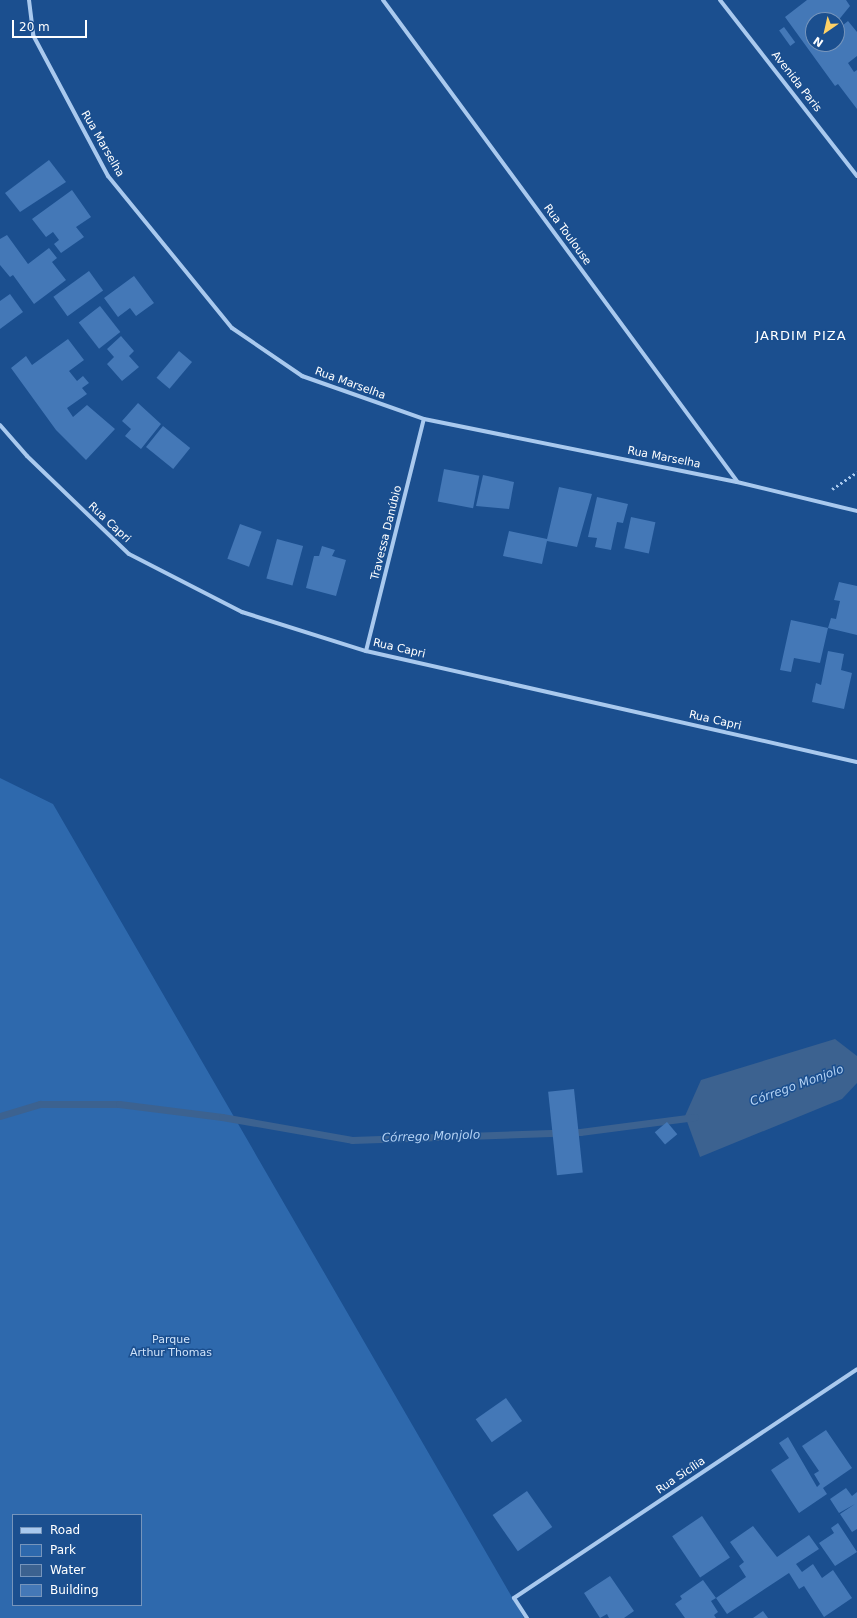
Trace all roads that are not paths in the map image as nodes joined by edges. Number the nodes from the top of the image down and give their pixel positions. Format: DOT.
graph roads {
  1 [pos="29,0"];
  2 [pos="383,0"];
  3 [pos="720,0"];
  4 [pos="857,176"];
  5 [pos="424,420"];
  6 [pos="0,425"];
  7 [pos="737,482"];
  8 [pos="857,511"];
  9 [pos="366,651"];
  10 [pos="857,762"];
  11 [pos="857,1369"];
  12 [pos="526,1618"];
  1 -- 5 [label="street, Rua Marselha"];
  2 -- 7 [label="street, Rua Toulouse"];
  3 -- 4 [label="street, Avenida Paris"];
  5 -- 7 [label="street, Rua Marselha"];
  5 -- 9 [label="street, Travessa Danúbio"];
  6 -- 9 [label="street, Rua Capri"];
  7 -- 8 [label="street, Rua Marselha"];
  9 -- 10 [label="street, Rua Capri"];
  11 -- 12 [label="street, Rua Sicília"];
}
